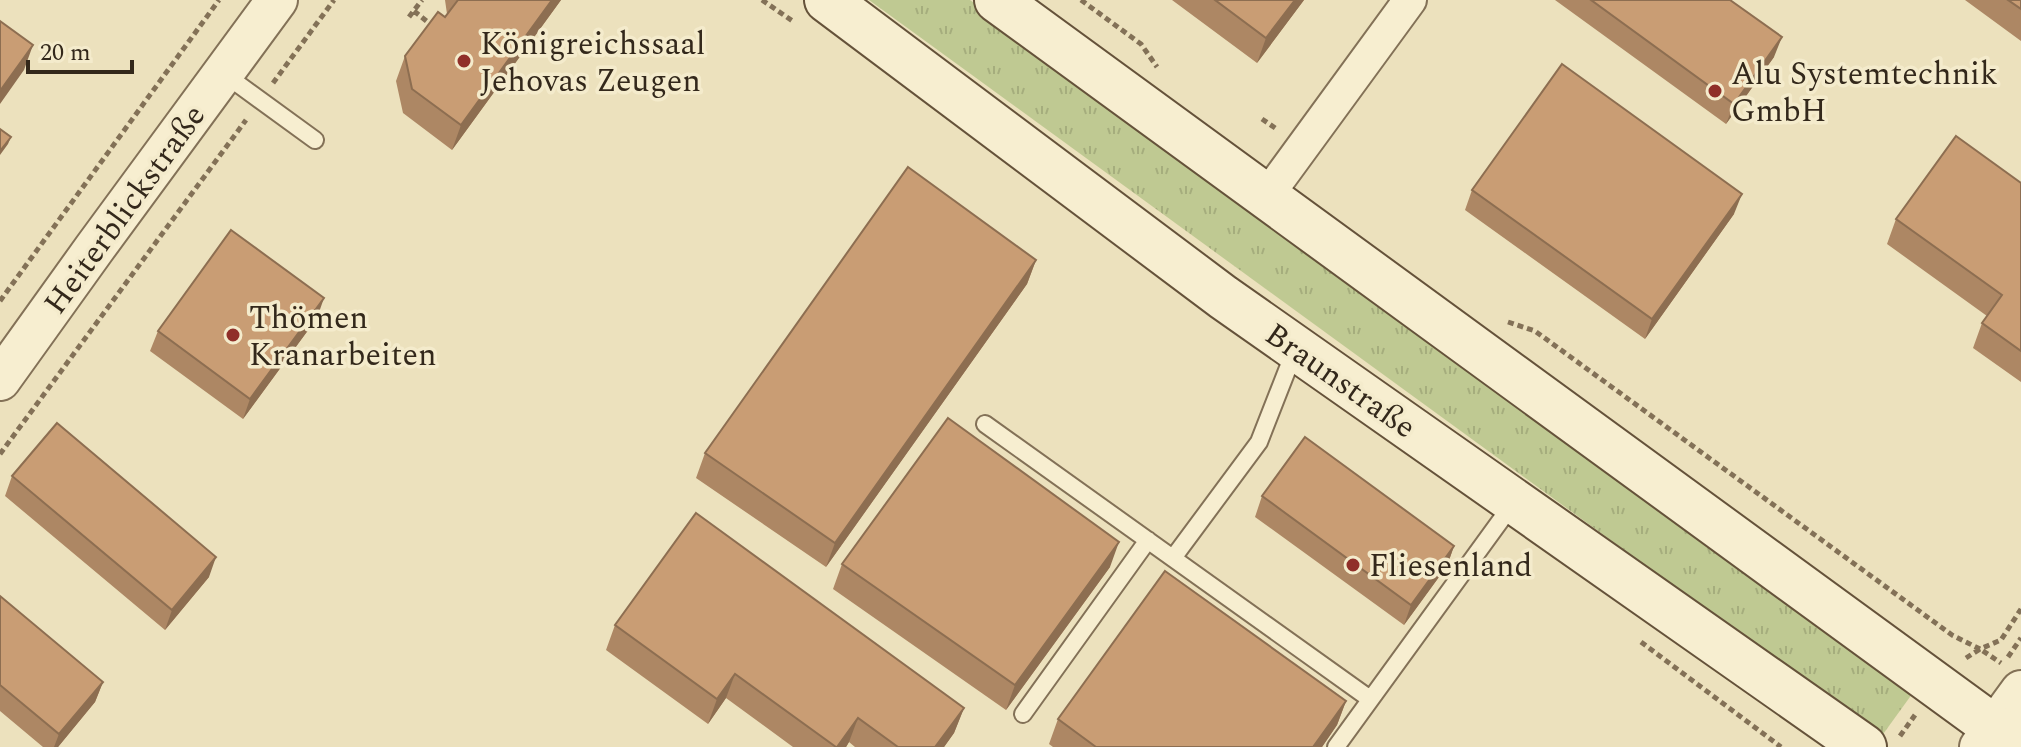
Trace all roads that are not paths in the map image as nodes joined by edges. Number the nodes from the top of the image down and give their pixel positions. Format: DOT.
graph roads {
  1 [pos="277,0"];
  2 [pos="827,0"];
  3 [pos="997,0"];
  4 [pos="1410,0"];
  5 [pos="223,73"];
  6 [pos="315,140"];
  7 [pos="1266,197"];
  8 [pos="1296,348"];
  9 [pos="0,380"];
  10 [pos="985,424"];
  11 [pos="1515,501"];
  12 [pos="1148,540"];
  13 [pos="1173,558"];
  14 [pos="2021,691"];
  15 [pos="1370,699"];
  16 [pos="1023,714"];
  17 [pos="1998,740"];
  18 [pos="1336,747"];
  19 [pos="1864,747"];
  1 -- 5 [label="street, Heiterblickstraße"];
  2 -- 8 [label="main road, Braunstraße"];
  3 -- 7 [label="main road"];
  4 -- 7 [label="street"];
  5 -- 6 [label="lane"];
  5 -- 9 [label="street, Heiterblickstraße"];
  7 -- 17 [label="main road"];
  8 -- 11 [label="main road, Braunstraße"];
  8 -- 13 [label="lane"];
  10 -- 12 [label="lane"];
  11 -- 15 [label="lane"];
  11 -- 19 [label="main road, Braunstraße"];
  12 -- 13 [label="lane"];
  12 -- 16 [label="lane"];
  13 -- 15 [label="lane"];
  14 -- 17 [label="street"];
  15 -- 18 [label="lane"];
}
